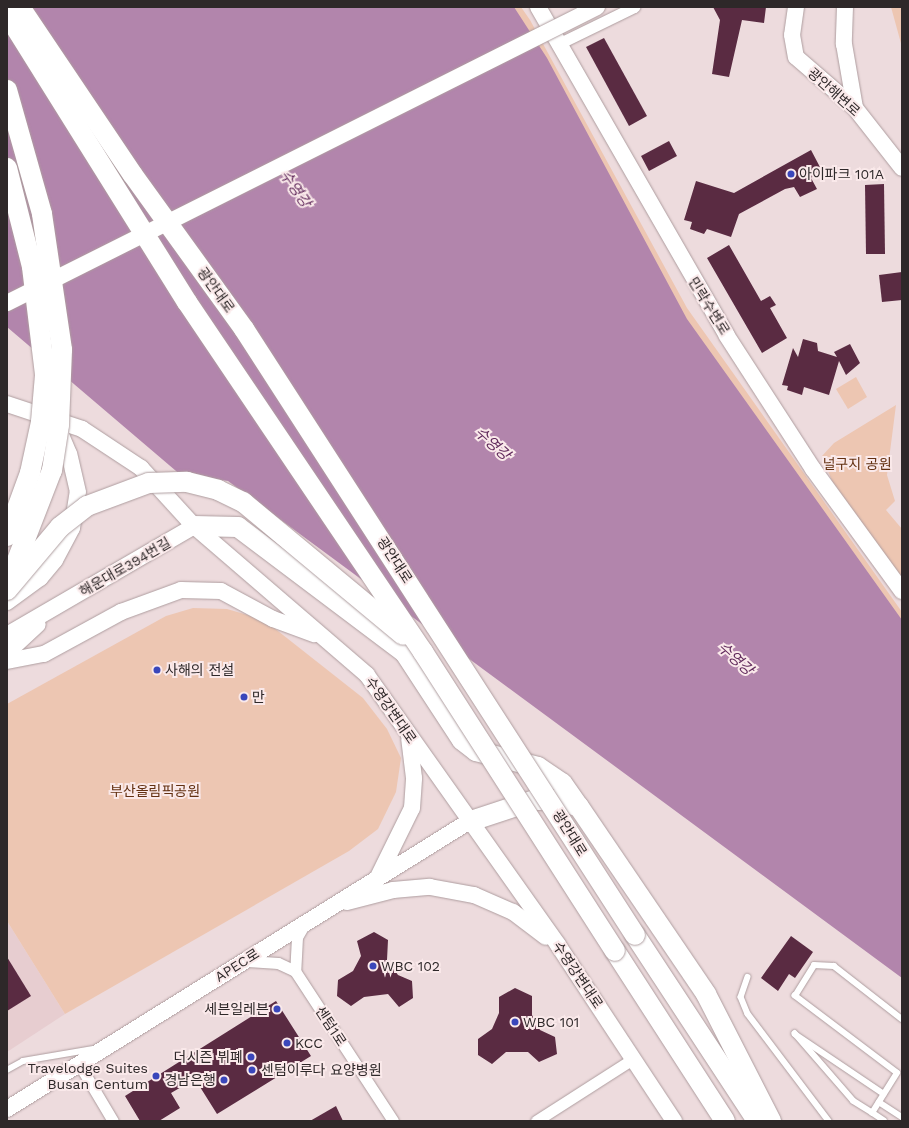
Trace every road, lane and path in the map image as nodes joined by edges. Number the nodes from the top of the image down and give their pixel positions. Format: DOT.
graph roads {
  1 [pos="20,7"];
  2 [pos="597,7"];
  3 [pos="634,7"];
  4 [pos="844,7"];
  5 [pos="542,8"];
  6 [pos="794,9"];
  7 [pos="7,14"];
  8 [pos="558,44"];
  9 [pos="7,90"];
  10 [pos="855,108"];
  11 [pos="7,168"];
  12 [pos="902,168"];
  13 [pos="7,303"];
  14 [pos="7,398"];
  15 [pos="7,404"];
  16 [pos="23,410"];
  17 [pos="53,417"];
  18 [pos="194,526"];
  19 [pos="7,536"];
  20 [pos="7,582"];
  21 [pos="7,590"];
  22 [pos="902,591"];
  23 [pos="7,602"];
  24 [pos="55,607"];
  25 [pos="7,629"];
  26 [pos="7,635"];
  27 [pos="325,638"];
  28 [pos="422,652"];
  29 [pos="7,653"];
  30 [pos="7,661"];
  31 [pos="409,735"];
  32 [pos="579,807"];
  33 [pos="468,822"];
  34 [pos="377,878"];
  35 [pos="332,906"];
  36 [pos="307,922"];
  37 [pos="558,945"];
  38 [pos="242,962"];
  39 [pos="295,971"];
  40 [pos="748,977"];
  41 [pos="902,1019"];
  42 [pos="106,1047"];
  43 [pos="634,1058"];
  44 [pos="79,1064"];
  45 [pos="7,1070"];
  46 [pos="900,1074"];
  47 [pos="884,1094"];
  48 [pos="879,1102"];
  49 [pos="7,1109"];
  50 [pos="872,1113"];
  51 [pos="902,1117"];
  52 [pos="113,1121"];
  53 [pos="393,1121"];
  54 [pos="536,1121"];
  55 [pos="674,1121"];
  56 [pos="725,1121"];
  57 [pos="757,1121"];
  58 [pos="771,1121"];
  59 [pos="829,1121"];
  60 [pos="884,1121"];
  1 -- 57 [label="highway, 광안대로, bridge"];
  2 -- 13 [label="main road, bridge"];
  3 -- 8 [label="street"];
  4 -- 10 [label="main road"];
  5 -- 8 [label="main road, 민락수변로"];
  6 -- 10 [label="main road, 광안해변로"];
  7 -- 28 [label="highway, 광안대로, bridge"];
  8 -- 22 [label="main road, 민락수변로"];
  9 -- 20 [label="highway, bridge"];
  10 -- 12 [label="main road, 광안해변로"];
  11 -- 19 [label="highway, bridge"];
  14 -- 16 [label="main road"];
  15 -- 16 [label="main road, 수영강변대로"];
  16 -- 17 [label="main road, 수영강변대로"];
  17 -- 18 [label="main road, 수영강변대로"];
  17 -- 23 [label="main road"];
  18 -- 24 [label="main road, 해운대로394번길"];
  18 -- 27 [label="main road, 수영강변대로"];
  18 -- 32 [label="highway"];
  21 -- 28 [label="highway, bridge"];
  24 -- 25 [label="main road, 해운대로394번길"];
  24 -- 26 [label="main road, 해운대로394번길"];
  24 -- 29 [label="main road, 해운대로394번길"];
  27 -- 30 [label="main road"];
  27 -- 31 [label="main road, 수영강변대로"];
  28 -- 56 [label="highway, 광안대로, bridge"];
  31 -- 33 [label="main road, 수영강변대로"];
  31 -- 34 [label="main road"];
  32 -- 33 [label="highway"];
  32 -- 58 [label="highway"];
  33 -- 34 [label="main road, APEC로"];
  33 -- 37 [label="main road, 수영강변대로"];
  34 -- 35 [label="main road, APEC로"];
  35 -- 36 [label="main road, APEC로"];
  35 -- 37 [label="main road"];
  36 -- 38 [label="main road, APEC로"];
  36 -- 39 [label="street"];
  37 -- 43 [label="main road, 수영강변대로"];
  38 -- 39 [label="street"];
  38 -- 42 [label="main road, APEC로"];
  39 -- 53 [label="street, 센텀1로"];
  40 -- 59 [label="lane"];
  41 -- 46 [label="lane"];
  42 -- 44 [label="main road, APEC로"];
  42 -- 45 [label="lane"];
  43 -- 54 [label="street"];
  43 -- 55 [label="main road, 수영강변대로"];
  44 -- 49 [label="main road, APEC로"];
  44 -- 52 [label="street"];
  46 -- 47 [label="lane"];
  47 -- 48 [label="lane"];
  47 -- 50 [label="lane"];
  48 -- 50 [label="lane"];
  48 -- 51 [label="lane"];
  50 -- 60 [label="lane"];
}
